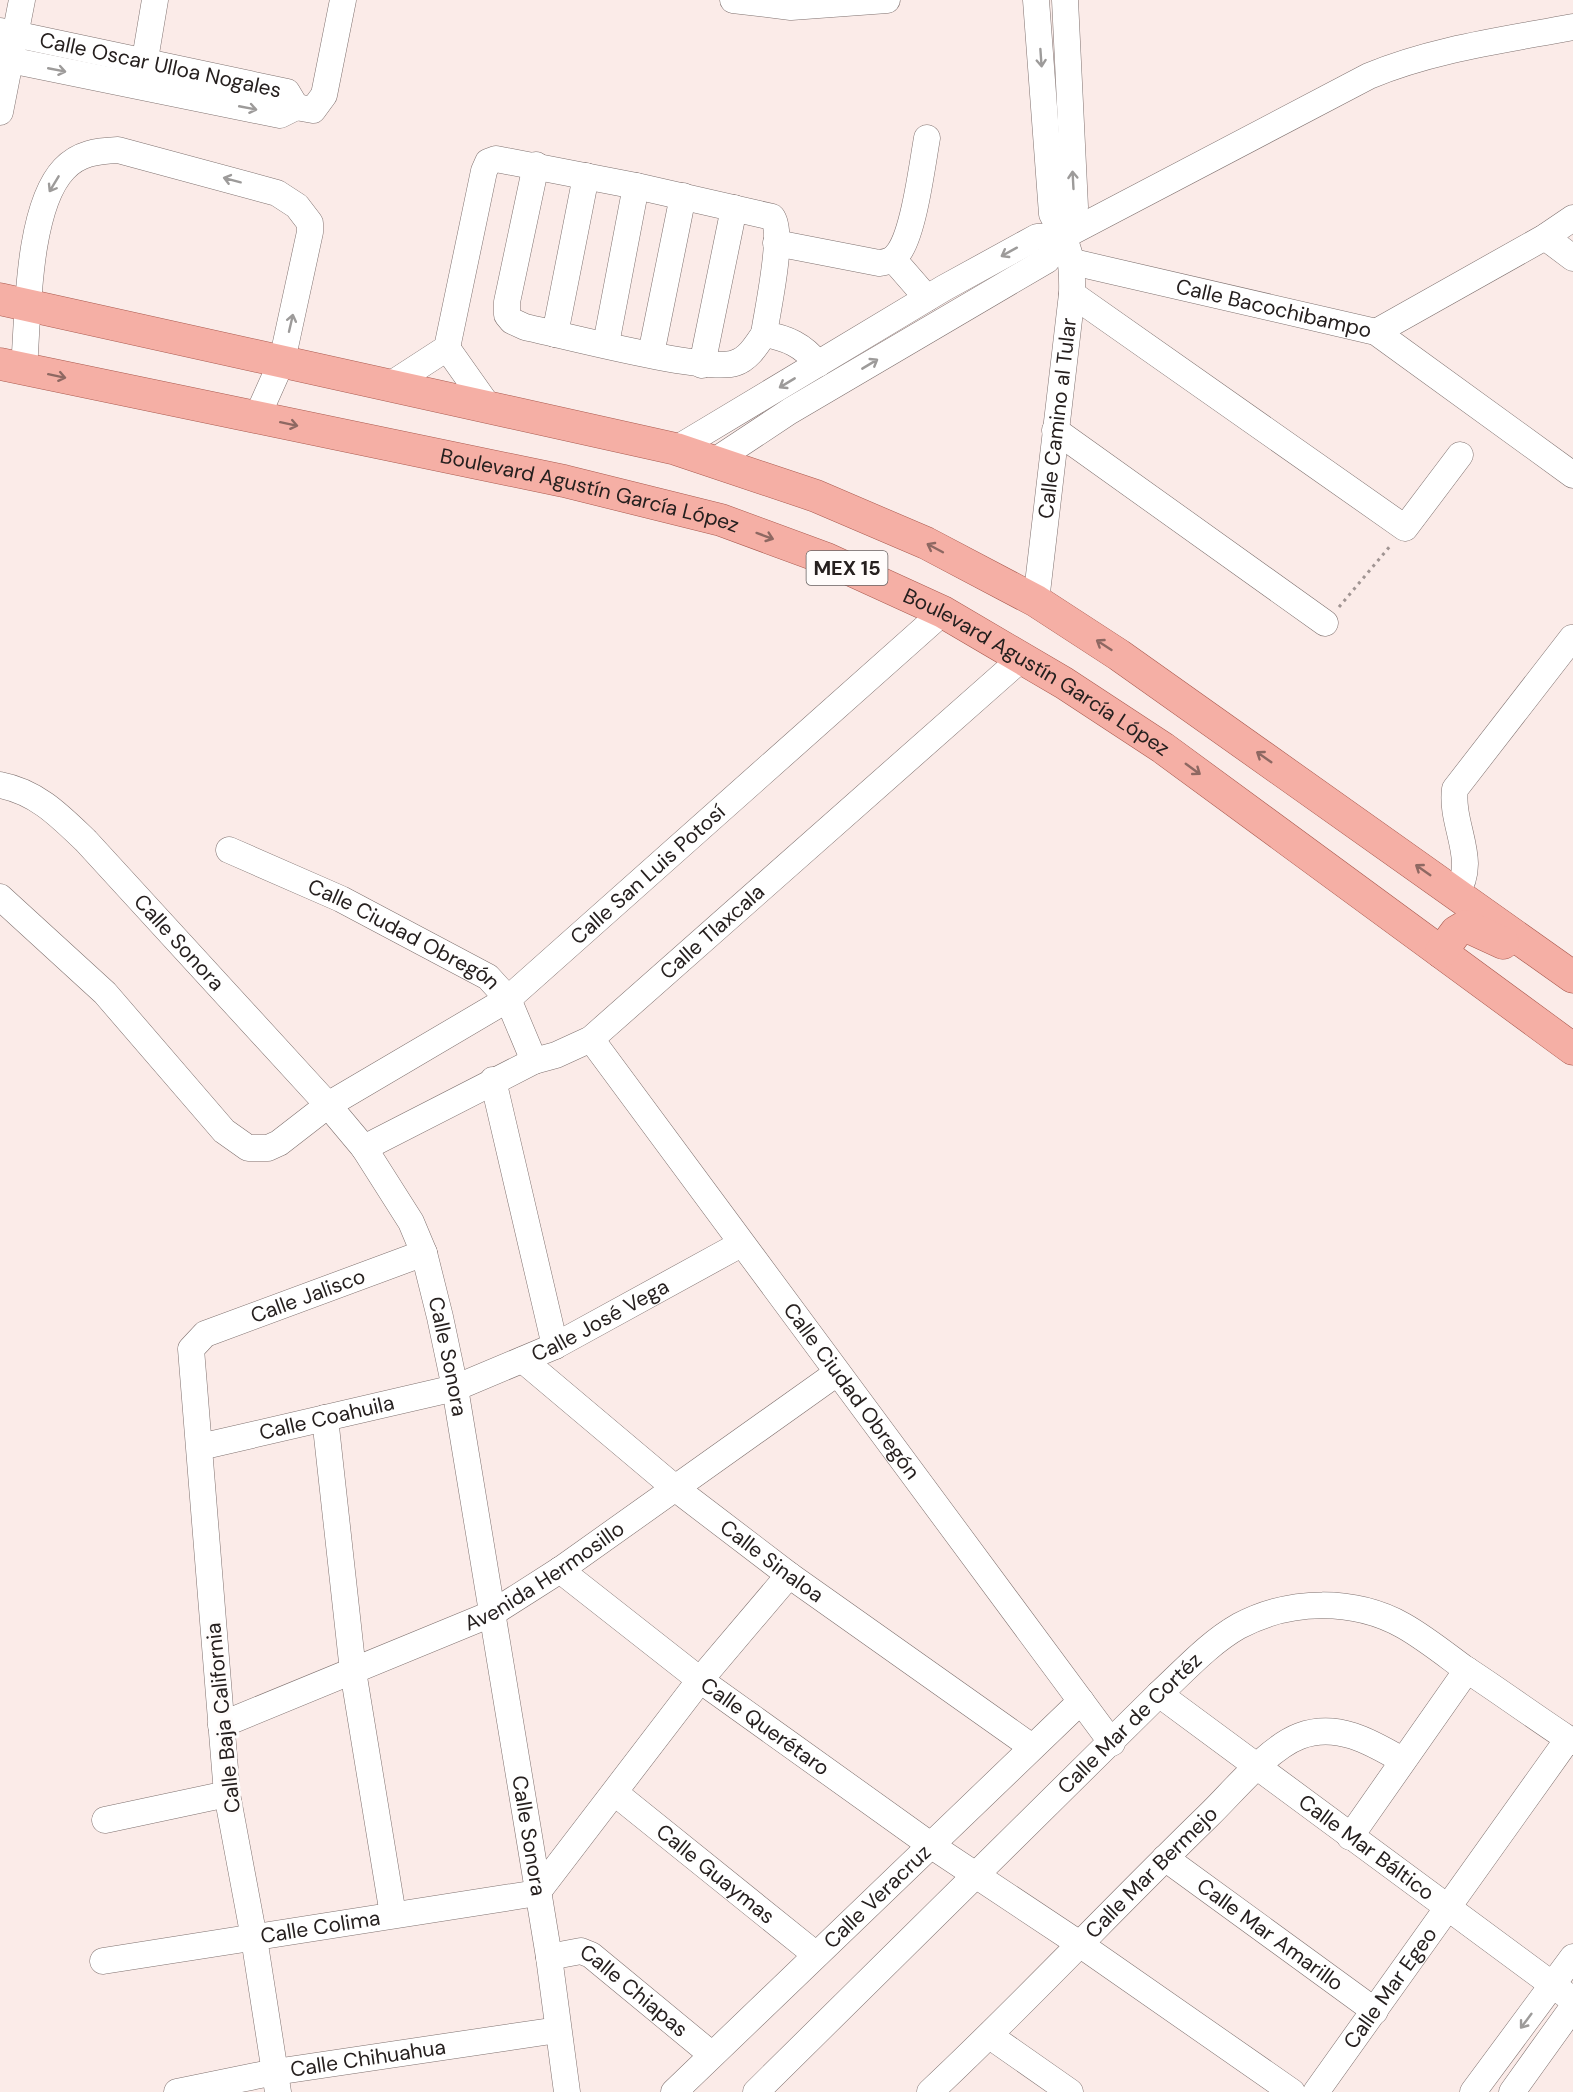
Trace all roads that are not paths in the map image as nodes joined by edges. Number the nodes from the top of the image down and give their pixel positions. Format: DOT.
graph roads {
  1 [pos="22,0"];
  2 [pos="155,0"];
  3 [pos="343,0"];
  4 [pos="734,0"];
  5 [pos="886,0"];
  6 [pos="1036,0"];
  7 [pos="1065,0"];
  8 [pos="1573,27"];
  9 [pos="8,33"];
  10 [pos="5,59"];
  11 [pos="144,61"];
  12 [pos="140,87"];
  13 [pos="296,107"];
  14 [pos="0,112"];
  15 [pos="927,138"];
  16 [pos="536,165"];
  17 [pos="586,176"];
  18 [pos="636,186"];
  19 [pos="683,196"];
  20 [pos="734,208"];
  21 [pos="1573,218"];
  22 [pos="1064,236"];
  23 [pos="1545,237"];
  24 [pos="776,243"];
  25 [pos="1573,258"];
  26 [pos="893,259"];
  27 [pos="1073,262"];
  28 [pos="1072,294"];
  29 [pos="927,298"];
  30 [pos="14,302"];
  31 [pos="904,312"];
  32 [pos="1376,332"];
  33 [pos="555,334"];
  34 [pos="764,334"];
  35 [pos="917,335"];
  36 [pos="606,344"];
  37 [pos="447,348"];
  38 [pos="651,354"];
  39 [pos="282,361"];
  40 [pos="702,364"];
  41 [pos="818,364"];
  42 [pos="12,367"];
  43 [pos="390,385"];
  44 [pos="488,406"];
  45 [pos="257,417"];
  46 [pos="1055,430"];
  47 [pos="676,449"];
  48 [pos="1460,455"];
  49 [pos="713,462"];
  50 [pos="1573,475"];
  51 [pos="1036,601"];
  52 [pos="943,612"];
  53 [pos="1325,623"];
  54 [pos="1572,638"];
  55 [pos="1022,658"];
  56 [pos="0,785"];
  57 [pos="229,850"];
  58 [pos="1456,893"];
  59 [pos="0,897"];
  60 [pos="1441,952"];
  61 [pos="1546,957"];
  62 [pos="1573,977"];
  63 [pos="508,999"];
  64 [pos="591,1039"];
  65 [pos="1573,1049"];
  66 [pos="534,1061"];
  67 [pos="493,1080"];
  68 [pos="328,1105"];
  69 [pos="364,1148"];
  70 [pos="741,1244"];
  71 [pos="423,1253"];
  72 [pos="194,1342"];
  73 [pos="555,1346"];
  74 [pos="523,1360"];
  75 [pos="837,1373"];
  76 [pos="455,1388"];
  77 [pos="325,1418"];
  78 [pos="200,1447"];
  79 [pos="675,1488"];
  80 [pos="560,1570"];
  81 [pos="789,1575"];
  82 [pos="491,1614"];
  83 [pos="1467,1670"];
  84 [pos="353,1671"];
  85 [pos="700,1680"];
  86 [pos="1159,1694"];
  87 [pos="1081,1701"];
  88 [pos="221,1725"];
  89 [pos="1571,1741"];
  90 [pos="1112,1743"];
  91 [pos="1032,1747"];
  92 [pos="1402,1760"];
  93 [pos="1259,1767"];
  94 [pos="615,1793"];
  95 [pos="227,1794"];
  96 [pos="105,1820"];
  97 [pos="1350,1837"];
  98 [pos="929,1844"];
  99 [pos="1165,1858"];
  100 [pos="976,1876"];
  101 [pos="537,1893"];
  102 [pos="1447,1909"];
  103 [pos="393,1915"];
  104 [pos="254,1938"];
  105 [pos="1081,1945"];
  106 [pos="815,1954"];
  107 [pos="549,1957"];
  108 [pos="1573,1957"];
  109 [pos="103,1961"];
  110 [pos="1563,1993"];
  111 [pos="1573,2007"];
  112 [pos="1375,2011"];
  113 [pos="558,2030"];
  114 [pos="990,2036"];
  115 [pos="711,2054"];
  116 [pos="277,2082"];
  117 [pos="1480,2090"];
  118 [pos="185,2091"];
  119 [pos="567,2092"];
  120 [pos="674,2092"];
  121 [pos="756,2092"];
  122 [pos="930,2092"];
  123 [pos="1070,2092"];
  124 [pos="1292,2092"];
  125 [pos="1316,2092"];
  126 [pos="1512,2092"];
  1 -- 9 [label="street"];
  2 -- 11 [label="street"];
  3 -- 13 [label="street"];
  4 -- 5 [label="street"];
  6 -- 22 [label="street, Calle Camino al Tular, one-way"];
  22 -- 7 [label="street, one-way"];
  8 -- 22 [label="street"];
  9 -- 10 [label="street"];
  9 -- 11 [label="street, Calle Oscar Ulloa Nogales"];
  10 -- 12 [label="street, Calle Oscar Ulloa Nogales, one-way"];
  10 -- 14 [label="street"];
  11 -- 12 [label="street"];
  11 -- 13 [label="street, Calle Oscar Ulloa Nogales"];
  12 -- 13 [label="street, Calle Oscar Ulloa Nogales, one-way"];
  15 -- 26 [label="street"];
  16 -- 17 [label="street"];
  16 -- 33 [label="street"];
  16 -- 37 [label="street"];
  17 -- 18 [label="street"];
  17 -- 33 [label="street"];
  18 -- 19 [label="street"];
  18 -- 36 [label="street"];
  19 -- 20 [label="street"];
  19 -- 38 [label="street"];
  20 -- 24 [label="street"];
  20 -- 40 [label="street"];
  21 -- 23 [label="street"];
  22 -- 27 [label="street, Calle Camino al Tular"];
  22 -- 29 [label="street, one-way"];
  22 -- 35 [label="street"];
  23 -- 25 [label="street"];
  23 -- 32 [label="street"];
  24 -- 26 [label="street"];
  24 -- 34 [label="street"];
  26 -- 29 [label="street"];
  27 -- 28 [label="street, Calle Camino al Tular"];
  27 -- 32 [label="street, Calle Bacochibampo"];
  28 -- 46 [label="street, Calle Camino al Tular"];
  28 -- 48 [label="street"];
  29 -- 31 [label="street"];
  30 -- 39 [label="main road, MEX 15"];
  39 -- 30 [label="street, one-way"];
  30 -- 42 [label="street"];
  31 -- 35 [label="street"];
  31 -- 41 [label="street"];
  32 -- 50 [label="street, Calle Bacochibampo"];
  33 -- 36 [label="street"];
  34 -- 40 [label="street"];
  34 -- 41 [label="street"];
  49 -- 35 [label="street, one-way"];
  36 -- 38 [label="street"];
  37 -- 43 [label="street"];
  37 -- 44 [label="street"];
  38 -- 40 [label="street"];
  39 -- 43 [label="main road, MEX 15"];
  39 -- 45 [label="street"];
  41 -- 47 [label="street, one-way"];
  42 -- 45 [label="main road, Boulevard Agustín García López / MEX 15, one-way"];
  43 -- 44 [label="main road, MEX 15"];
  44 -- 47 [label="main road, MEX 15"];
  45 -- 52 [label="main road, Boulevard Agustín García López / MEX 15, one-way"];
  46 -- 51 [label="street, Calle Camino al Tular"];
  46 -- 53 [label="street"];
  47 -- 49 [label="main road, MEX 15"];
  51 -- 49 [label="main road, MEX 15, one-way"];
  58 -- 51 [label="main road, MEX 15, one-way"];
  52 -- 55 [label="main road, Boulevard Agustín García López / MEX 15"];
  52 -- 63 [label="street, Calle San Luis Potosí"];
  54 -- 58 [label="street"];
  55 -- 60 [label="main road, Boulevard Agustín García López / MEX 15, one-way"];
  55 -- 64 [label="street, Calle Tlaxcala"];
  56 -- 68 [label="street, Calle Sonora"];
  57 -- 63 [label="street, Calle Ciudad Obregón"];
  58 -- 61 [label="main road, MEX 15"];
  59 -- 68 [label="street, Calle San Luis Potosí"];
  60 -- 61 [label="main road"];
  60 -- 65 [label="main road, Boulevard Agustín García López / MEX 15"];
  61 -- 62 [label="main road, MEX 15"];
  63 -- 66 [label="street, Calle Ciudad Obregón"];
  63 -- 68 [label="street, Calle San Luis Potosí"];
  64 -- 66 [label="street, Calle Tlaxcala"];
  64 -- 70 [label="street, Calle Ciudad Obregón"];
  66 -- 67 [label="street, Calle Tlaxcala"];
  67 -- 69 [label="street, Calle Tlaxcala"];
  67 -- 73 [label="street"];
  68 -- 69 [label="street, Calle Sonora"];
  69 -- 71 [label="street, Calle Sonora"];
  70 -- 73 [label="street, Calle José Vega"];
  70 -- 75 [label="street, Calle Ciudad Obregón"];
  71 -- 72 [label="street, Calle Jalisco"];
  71 -- 76 [label="street, Calle Sonora"];
  72 -- 78 [label="street, Calle Baja California"];
  73 -- 74 [label="street, Calle José Vega"];
  74 -- 76 [label="street, Calle José Vega"];
  74 -- 79 [label="street, Calle Sinaloa"];
  75 -- 79 [label="street, Avenida Hermosillo"];
  75 -- 87 [label="street, Calle Ciudad Obregón"];
  76 -- 77 [label="street, Calle Coahuila"];
  76 -- 82 [label="street, Calle Sonora"];
  77 -- 78 [label="street, Calle Coahuila"];
  77 -- 84 [label="street"];
  78 -- 88 [label="street, Calle Baja California"];
  79 -- 80 [label="street, Avenida Hermosillo"];
  79 -- 81 [label="street, Calle Sinaloa"];
  80 -- 82 [label="street, Avenida Hermosillo"];
  80 -- 85 [label="street, Calle Querétaro"];
  81 -- 85 [label="street"];
  81 -- 91 [label="street, Calle Sinaloa"];
  82 -- 84 [label="street, Avenida Hermosillo"];
  82 -- 101 [label="street, Calle Sonora"];
  83 -- 86 [label="street, Calle Mar de Cortéz"];
  83 -- 89 [label="street, Calle Mar de Cortéz"];
  83 -- 92 [label="street"];
  84 -- 88 [label="street, Avenida Hermosillo"];
  84 -- 103 [label="street"];
  85 -- 94 [label="street"];
  85 -- 98 [label="street, Calle Querétaro"];
  86 -- 90 [label="street, Calle Mar de Cortéz"];
  86 -- 93 [label="street, Calle Mar Báltico"];
  87 -- 90 [label="street, Calle Ciudad Obregón"];
  87 -- 91 [label="street, Calle Veracruz"];
  88 -- 95 [label="street, Calle Baja California"];
  89 -- 102 [label="street, Calle Mar Egeo"];
  90 -- 100 [label="street, Calle Mar de Cortéz"];
  91 -- 98 [label="street, Calle Veracruz"];
  92 -- 93 [label="street, Calle Mar Bermejo"];
  92 -- 97 [label="street"];
  93 -- 97 [label="street, Calle Mar Báltico"];
  93 -- 99 [label="street, Calle Mar Bermejo"];
  94 -- 101 [label="street"];
  94 -- 106 [label="street, Calle Guaymas"];
  95 -- 96 [label="street"];
  95 -- 104 [label="street, Calle Baja California"];
  97 -- 102 [label="street, Calle Mar Báltico"];
  98 -- 100 [label="street, Calle Querétaro"];
  98 -- 106 [label="street, Calle Veracruz"];
  99 -- 105 [label="street, Calle Mar Bermejo"];
  99 -- 112 [label="street, Calle Mar Amarillo"];
  100 -- 105 [label="street, Calle Querétaro"];
  100 -- 121 [label="street, Calle Mar de Cortéz"];
  101 -- 103 [label="street, Calle Colima"];
  101 -- 107 [label="street, Calle Sonora"];
  102 -- 110 [label="street, Calle Mar Báltico"];
  102 -- 112 [label="street, Calle Mar Egeo"];
  103 -- 104 [label="street, Calle Colima"];
  104 -- 109 [label="street, Calle Colima"];
  104 -- 116 [label="street, Calle Baja California"];
  105 -- 114 [label="street, Calle Mar Bermejo"];
  105 -- 124 [label="street, Calle Querétaro"];
  106 -- 115 [label="street, Calle Veracruz"];
  107 -- 113 [label="street, Calle Sonora"];
  107 -- 115 [label="street, Calle Chiapas"];
  108 -- 110 [label="street"];
  110 -- 117 [label="street, one-way"];
  111 -- 126 [label="street"];
  112 -- 125 [label="street, Calle Mar Egeo"];
  113 -- 116 [label="street, Calle Chihuahua"];
  113 -- 119 [label="street, Calle Sonora"];
  114 -- 122 [label="street, Calle Mar Bermejo"];
  114 -- 123 [label="street"];
  115 -- 120 [label="street, Calle Veracruz"];
  116 -- 118 [label="street, Calle Chihuahua"];
}
